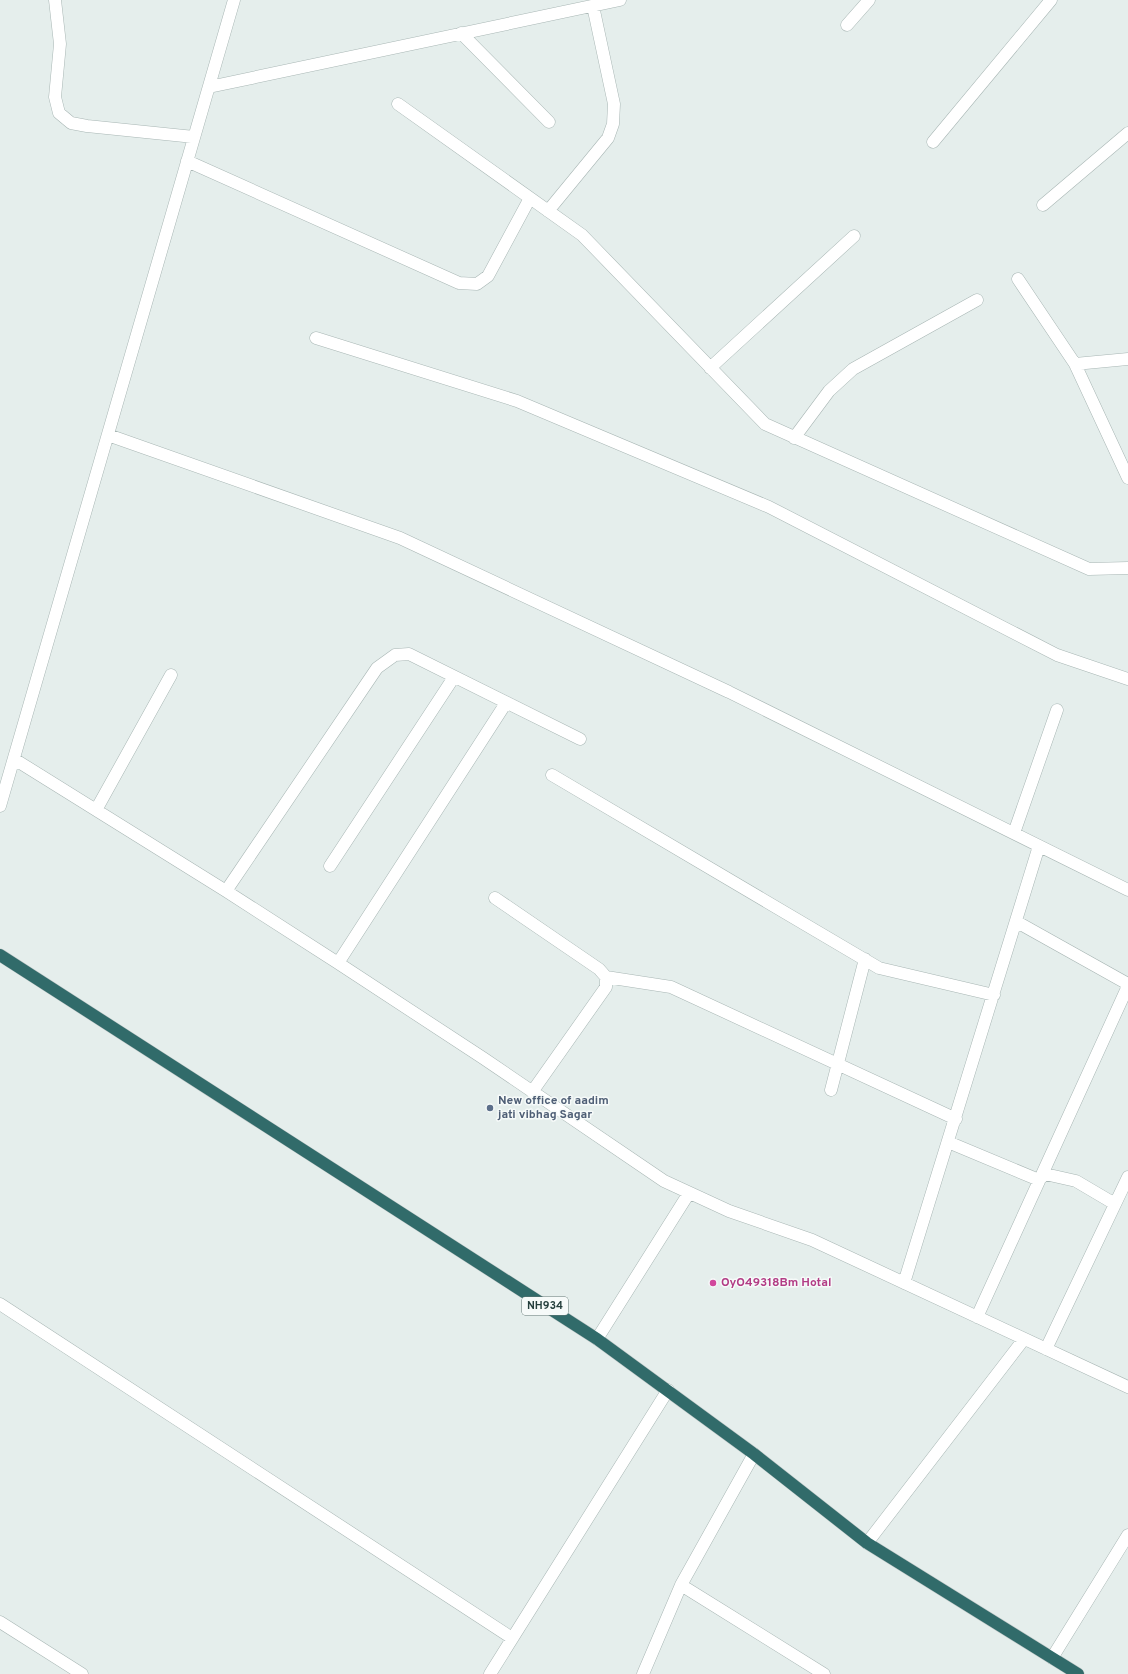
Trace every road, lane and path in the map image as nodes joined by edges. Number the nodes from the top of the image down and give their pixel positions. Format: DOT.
graph roads {
  1 [pos="55,0"];
  2 [pos="234,0"];
  3 [pos="620,0"];
  4 [pos="869,0"];
  5 [pos="1050,0"];
  6 [pos="593,6"];
  7 [pos="847,25"];
  8 [pos="461,34"];
  9 [pos="208,87"];
  10 [pos="398,104"];
  11 [pos="549,122"];
  12 [pos="1128,133"];
  13 [pos="194,137"];
  14 [pos="933,142"];
  15 [pos="187,161"];
  16 [pos="530,198"];
  17 [pos="1043,205"];
  18 [pos="548,211"];
  19 [pos="854,236"];
  20 [pos="1018,279"];
  21 [pos="977,300"];
  22 [pos="316,338"];
  23 [pos="1128,359"];
  24 [pos="1075,364"];
  25 [pos="710,368"];
  26 [pos="108,435"];
  27 [pos="794,438"];
  28 [pos="1128,478"];
  29 [pos="1128,568"];
  30 [pos="171,675"];
  31 [pos="454,677"];
  32 [pos="1128,679"];
  33 [pos="506,703"];
  34 [pos="1057,710"];
  35 [pos="580,740"];
  36 [pos="14,759"];
  37 [pos="552,776"];
  38 [pos="0,806"];
  39 [pos="96,810"];
  40 [pos="1014,833"];
  41 [pos="1040,846"];
  42 [pos="330,866"];
  43 [pos="1128,890"];
  44 [pos="226,891"];
  45 [pos="495,898"];
  46 [pos="1017,922"];
  47 [pos="0,955"];
  48 [pos="865,959"];
  49 [pos="338,963"];
  50 [pos="606,977"];
  51 [pos="1128,985"];
  52 [pos="994,995"];
  53 [pos="838,1064"];
  54 [pos="831,1090"];
  55 [pos="532,1092"];
  56 [pos="956,1119"];
  57 [pos="948,1142"];
  58 [pos="1128,1176"];
  59 [pos="1040,1180"];
  60 [pos="689,1193"];
  61 [pos="1115,1204"];
  62 [pos="904,1283"];
  63 [pos="0,1304"];
  64 [pos="977,1317"];
  65 [pos="597,1339"];
  66 [pos="1024,1339"];
  67 [pos="1046,1349"];
  68 [pos="1128,1387"];
  69 [pos="668,1390"];
  70 [pos="754,1454"];
  71 [pos="1128,1535"];
  72 [pos="867,1543"];
  73 [pos="681,1585"];
  74 [pos="0,1622"];
  75 [pos="512,1638"];
  76 [pos="1052,1658"];
  77 [pos="647,1672"];
  78 [pos="82,1674"];
  79 [pos="490,1674"];
  80 [pos="824,1674"];
  81 [pos="1078,1674"];
  1 -- 13 [label="street"];
  2 -- 9 [label="street"];
  3 -- 6 [label="street"];
  4 -- 7 [label="street"];
  5 -- 14 [label="street"];
  6 -- 8 [label="street"];
  6 -- 18 [label="street"];
  8 -- 9 [label="street"];
  8 -- 11 [label="street"];
  9 -- 13 [label="street"];
  10 -- 16 [label="street"];
  12 -- 17 [label="street"];
  13 -- 15 [label="street"];
  15 -- 16 [label="street"];
  15 -- 26 [label="street"];
  16 -- 18 [label="street"];
  18 -- 25 [label="street"];
  19 -- 25 [label="street"];
  20 -- 24 [label="street"];
  21 -- 27 [label="street"];
  22 -- 32 [label="street"];
  23 -- 24 [label="street"];
  24 -- 28 [label="street"];
  25 -- 27 [label="street"];
  26 -- 36 [label="street"];
  26 -- 40 [label="street"];
  27 -- 29 [label="street"];
  30 -- 39 [label="street"];
  31 -- 33 [label="street"];
  31 -- 42 [label="street"];
  31 -- 44 [label="street"];
  33 -- 35 [label="street"];
  33 -- 49 [label="street"];
  34 -- 40 [label="street"];
  36 -- 38 [label="street"];
  36 -- 39 [label="street"];
  37 -- 48 [label="street"];
  39 -- 44 [label="street"];
  40 -- 41 [label="street"];
  41 -- 43 [label="street"];
  41 -- 46 [label="street"];
  44 -- 49 [label="street"];
  45 -- 50 [label="street"];
  46 -- 51 [label="street"];
  46 -- 52 [label="street"];
  47 -- 65 [label="highway, NH934"];
  48 -- 52 [label="street"];
  48 -- 53 [label="street"];
  49 -- 55 [label="street"];
  50 -- 53 [label="street"];
  50 -- 55 [label="street"];
  51 -- 59 [label="street"];
  52 -- 56 [label="street"];
  53 -- 54 [label="street"];
  53 -- 56 [label="street"];
  55 -- 60 [label="street"];
  56 -- 57 [label="street"];
  57 -- 59 [label="street"];
  57 -- 62 [label="street"];
  58 -- 61 [label="street"];
  59 -- 61 [label="street"];
  59 -- 64 [label="street"];
  60 -- 62 [label="street"];
  60 -- 65 [label="street"];
  61 -- 67 [label="street"];
  62 -- 64 [label="street"];
  63 -- 75 [label="street"];
  64 -- 66 [label="street"];
  65 -- 69 [label="highway, NH934"];
  66 -- 67 [label="street"];
  66 -- 72 [label="street"];
  67 -- 68 [label="street"];
  69 -- 70 [label="highway, NH934"];
  69 -- 75 [label="street"];
  70 -- 72 [label="highway, NH934"];
  70 -- 73 [label="street"];
  71 -- 76 [label="street"];
  72 -- 76 [label="highway, NH934"];
  73 -- 77 [label="street"];
  73 -- 80 [label="street"];
  74 -- 78 [label="street"];
  75 -- 79 [label="street"];
  76 -- 81 [label="highway, NH934"];
}
